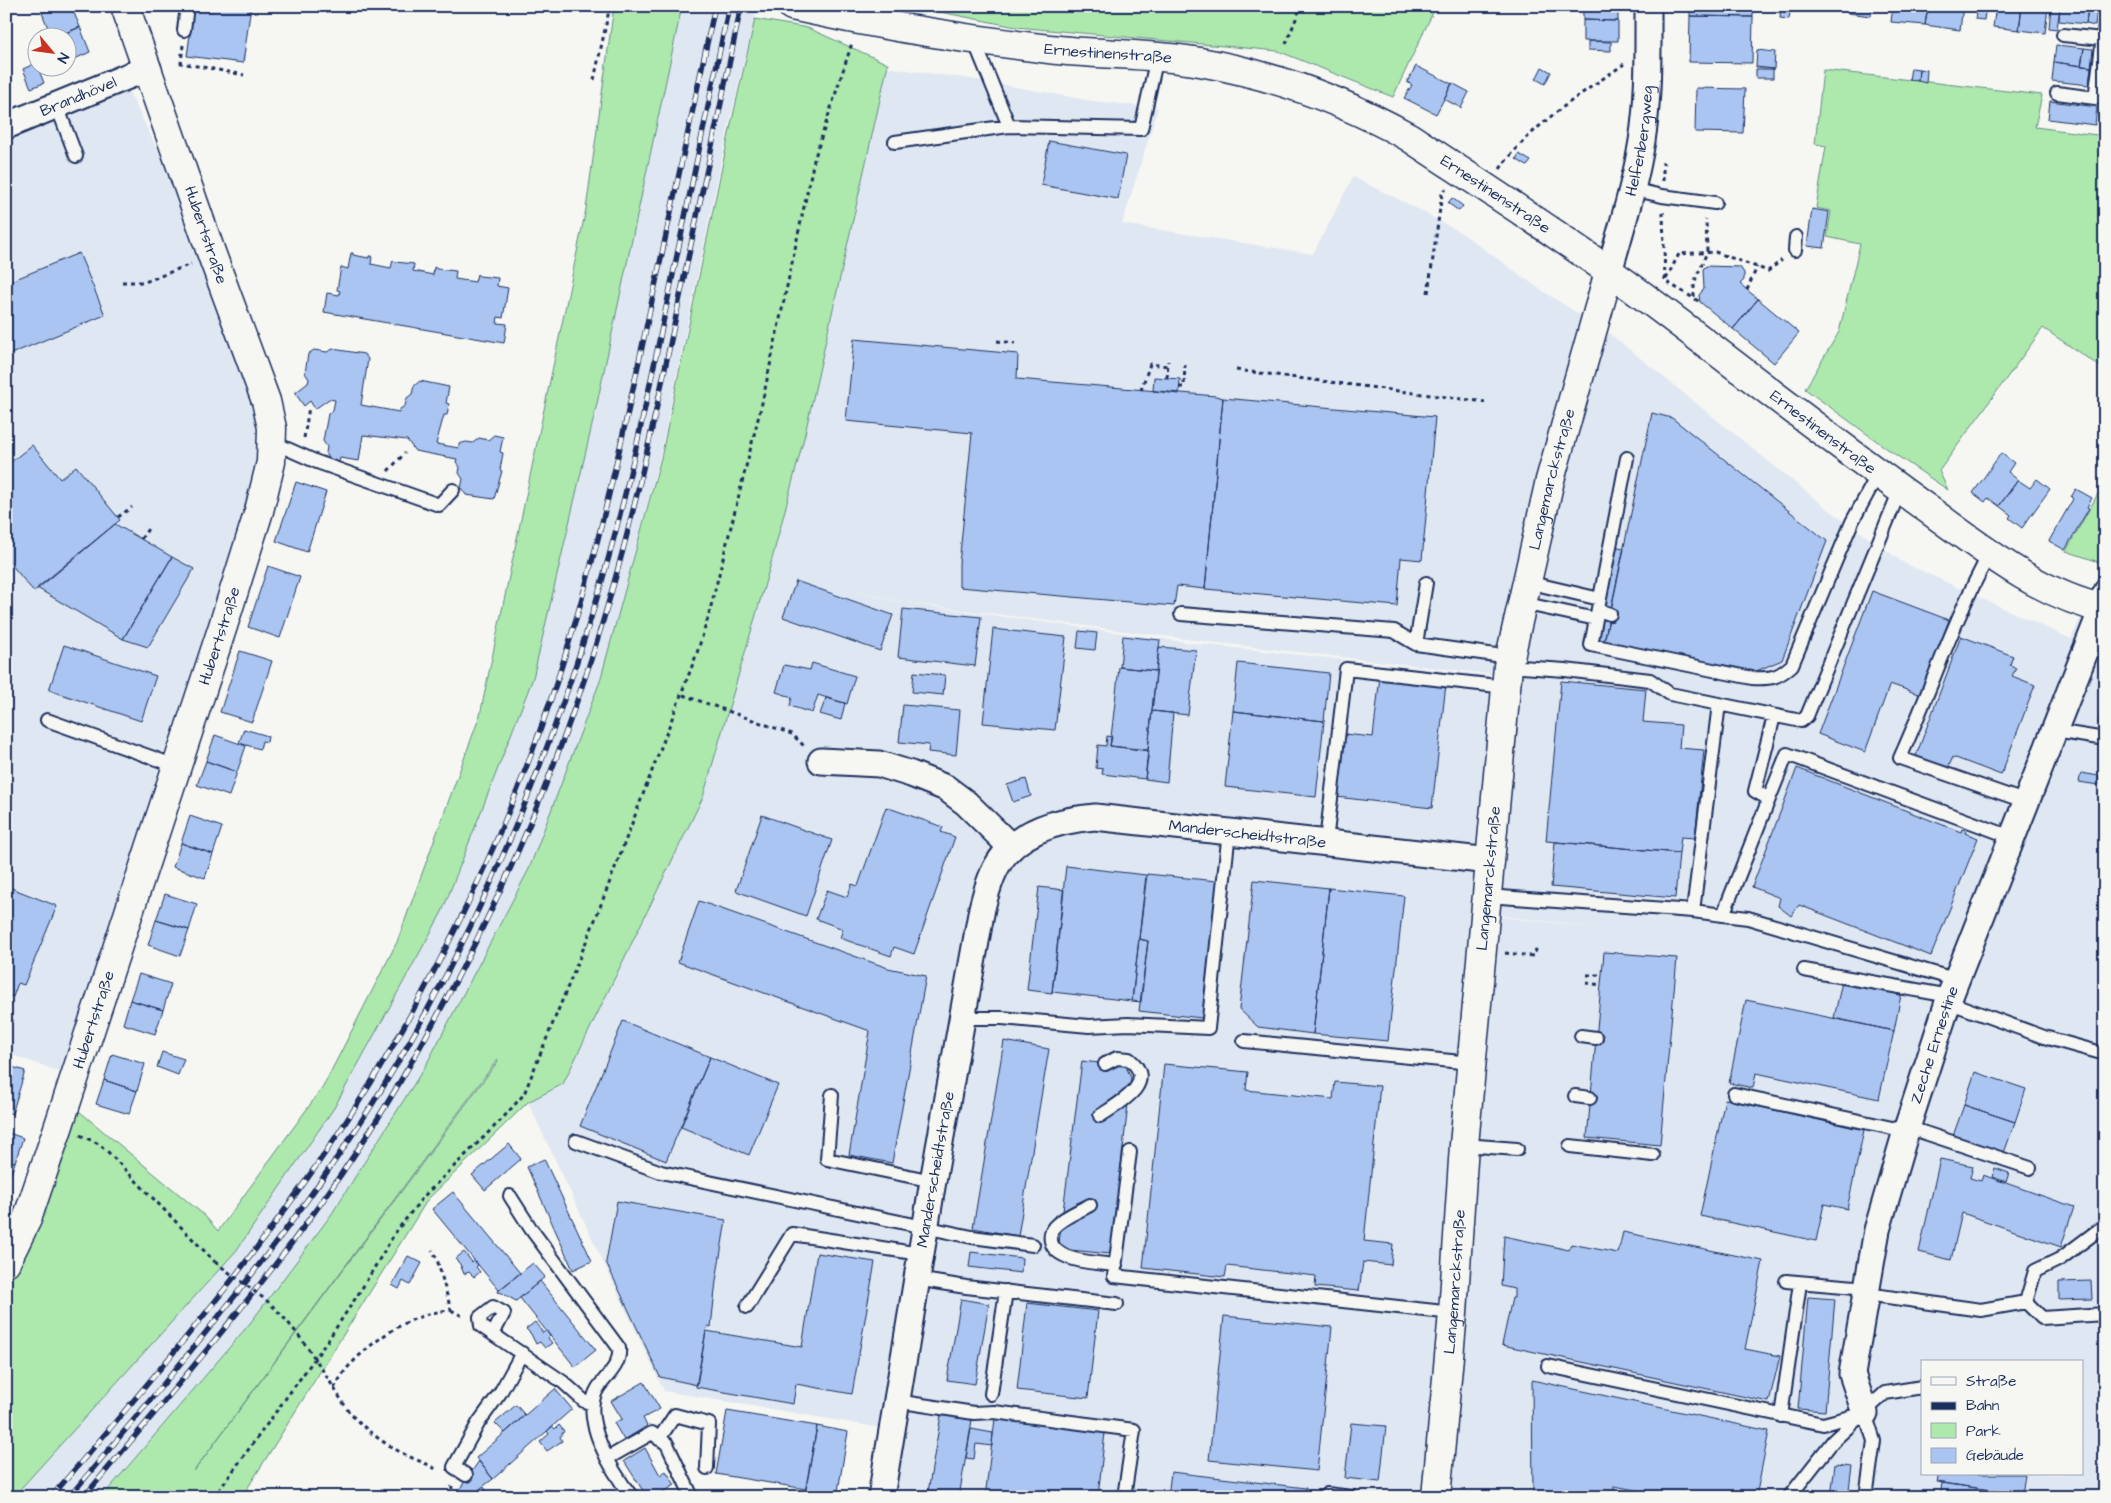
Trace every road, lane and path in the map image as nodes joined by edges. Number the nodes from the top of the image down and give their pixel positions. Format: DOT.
graph roads {
  1 [pos="125,6"];
  2 [pos="187,6"];
  3 [pos="610,6"];
  4 [pos="1301,6"];
  5 [pos="1648,6"];
  6 [pos="807,8"];
  7 [pos="859,21"];
  8 [pos="2105,24"];
  9 [pos="184,30"];
  10 [pos="2063,35"];
  11 [pos="973,38"];
  12 [pos="2103,39"];
  13 [pos="1286,44"];
  14 [pos="1648,48"];
  15 [pos="1158,57"];
  16 [pos="148,68"];
  17 [pos="244,76"];
  18 [pos="594,80"];
  19 [pos="2057,93"];
  20 [pos="57,106"];
  21 [pos="6,126"];
  22 [pos="1009,126"];
  23 [pos="895,142"];
  24 [pos="76,156"];
  25 [pos="1663,156"];
  26 [pos="1458,170"];
  27 [pos="1487,189"];
  28 [pos="1632,189"];
  29 [pos="1662,196"];
  30 [pos="1710,202"];
  31 [pos="1796,237"];
  32 [pos="1795,250"];
  33 [pos="1707,252"];
  34 [pos="185,266"];
  35 [pos="1757,267"];
  36 [pos="1609,272"];
  37 [pos="122,282"];
  38 [pos="1747,290"];
  39 [pos="1659,292"];
  40 [pos="1428,293"];
  41 [pos="1694,298"];
  42 [pos="1700,302"];
  43 [pos="997,341"];
  44 [pos="1015,343"];
  45 [pos="1168,361"];
  46 [pos="1185,363"];
  47 [pos="1168,366"];
  48 [pos="1236,370"];
  49 [pos="1167,378"];
  50 [pos="1179,387"];
  51 [pos="1140,390"];
  52 [pos="1485,402"];
  53 [pos="309,407"];
  54 [pos="272,442"];
  55 [pos="301,454"];
  56 [pos="1627,458"];
  57 [pos="1878,474"];
  58 [pos="453,490"];
  59 [pos="1900,490"];
  60 [pos="132,507"];
  61 [pos="118,517"];
  62 [pos="150,526"];
  63 [pos="141,539"];
  64 [pos="1990,553"];
  65 [pos="2105,581"];
  66 [pos="1426,583"];
  67 [pos="1525,593"];
  68 [pos="1603,605"];
  69 [pos="2100,608"];
  70 [pos="1181,614"];
  71 [pos="1416,644"];
  72 [pos="1508,670"];
  73 [pos="683,695"];
  74 [pos="1719,704"];
  75 [pos="1774,716"];
  76 [pos="47,720"];
  77 [pos="2055,731"];
  78 [pos="2105,739"];
  79 [pos="821,761"];
  80 [pos="176,766"];
  81 [pos="1769,799"];
  82 [pos="2027,802"];
  83 [pos="1229,831"];
  84 [pos="2014,838"];
  85 [pos="1326,842"];
  86 [pos="1011,847"];
  87 [pos="1490,861"];
  88 [pos="1487,896"];
  89 [pos="1693,911"];
  90 [pos="1724,915"];
  91 [pos="1538,946"];
  92 [pos="1482,950"];
  93 [pos="1804,970"];
  94 [pos="1587,975"];
  95 [pos="1601,976"];
  96 [pos="1586,984"];
  97 [pos="1600,985"];
  98 [pos="1952,993"];
  99 [pos="962,1018"];
  100 [pos="1581,1036"];
  101 [pos="1596,1038"];
  102 [pos="1244,1041"];
  103 [pos="2105,1054"];
  104 [pos="1472,1063"];
  105 [pos="1105,1064"];
  106 [pos="1734,1094"];
  107 [pos="832,1095"];
  108 [pos="1575,1096"];
  109 [pos="1590,1098"];
  110 [pos="1100,1116"];
  111 [pos="58,1128"];
  112 [pos="1906,1129"];
  113 [pos="576,1141"];
  114 [pos="1464,1145"];
  115 [pos="1570,1146"];
  116 [pos="1517,1149"];
  117 [pos="1130,1152"];
  118 [pos="1653,1155"];
  119 [pos="2030,1168"];
  120 [pos="933,1181"];
  121 [pos="510,1196"];
  122 [pos="1090,1205"];
  123 [pos="925,1227"];
  124 [pos="2105,1229"];
  125 [pos="1033,1245"];
  126 [pos="432,1250"];
  127 [pos="920,1254"];
  128 [pos="6,1262"];
  129 [pos="1116,1266"];
  130 [pos="916,1279"];
  131 [pos="1786,1281"];
  132 [pos="1800,1283"];
  133 [pos="1006,1291"];
  134 [pos="1866,1291"];
  135 [pos="2026,1302"];
  136 [pos="1117,1304"];
  137 [pos="747,1306"];
  138 [pos="1452,1313"];
  139 [pos="2105,1314"];
  140 [pos="493,1334"];
  141 [pos="522,1353"];
  142 [pos="314,1357"];
  143 [pos="1548,1366"];
  144 [pos="1921,1387"];
  145 [pos="334,1388"];
  146 [pos="991,1394"];
  147 [pos="896,1400"];
  148 [pos="592,1404"];
  149 [pos="1865,1413"];
  150 [pos="1781,1416"];
  151 [pos="659,1439"];
  152 [pos="608,1458"];
  153 [pos="707,1468"];
  154 [pos="440,1472"];
  155 [pos="466,1475"];
  156 [pos="453,1481"];
  157 [pos="214,1497"];
  158 [pos="451,1497"];
  159 [pos="632,1497"];
  160 [pos="692,1497"];
  161 [pos="881,1497"];
  162 [pos="1124,1497"];
  163 [pos="1327,1497"];
  164 [pos="1352,1497"];
  165 [pos="1436,1497"];
  166 [pos="1789,1497"];
  167 [pos="1866,1497"];
  1 -- 16 [label="street, Hubertstraße"];
  2 -- 9 [label="lane"];
  3 -- 18 [label="path"];
  4 -- 13 [label="path"];
  5 -- 14 [label="street, Helfenbergweg"];
  6 -- 7 [label="street, Ernestinenstraße"];
  7 -- 11 [label="street, Ernestinenstraße"];
  7 -- 73 [label="path"];
  8 -- 12 [label="lane"];
  9 -- 17 [label="path"];
  10 -- 12 [label="lane"];
  11 -- 15 [label="street, Ernestinenstraße"];
  11 -- 22 [label="lane"];
  12 -- 19 [label="lane"];
  14 -- 27 [label="path"];
  14 -- 28 [label="street, Helfenbergweg"];
  15 -- 22 [label="lane"];
  15 -- 26 [label="street, Ernestinenstraße"];
  16 -- 20 [label="street, Brandhövel"];
  16 -- 54 [label="street, Hubertstraße"];
  20 -- 21 [label="street, Brandhövel"];
  20 -- 24 [label="lane"];
  22 -- 23 [label="lane"];
  25 -- 29 [label="path"];
  26 -- 27 [label="street, Ernestinenstraße"];
  26 -- 40 [label="path"];
  27 -- 36 [label="street, Ernestinenstraße"];
  28 -- 29 [label="lane"];
  28 -- 36 [label="street, Helfenbergweg"];
  29 -- 30 [label="lane"];
  29 -- 39 [label="path"];
  30 -- 33 [label="path"];
  31 -- 32 [label="lane"];
  32 -- 35 [label="path"];
  33 -- 35 [label="path"];
  33 -- 39 [label="path"];
  33 -- 41 [label="path"];
  34 -- 37 [label="path"];
  35 -- 38 [label="path"];
  36 -- 39 [label="street, Ernestinenstraße"];
  36 -- 67 [label="street, Langemarckstraße"];
  39 -- 41 [label="path"];
  39 -- 57 [label="street, Ernestinenstraße"];
  41 -- 42 [label="path"];
  43 -- 44 [label="path"];
  45 -- 47 [label="path"];
  46 -- 50 [label="path"];
  47 -- 49 [label="path"];
  47 -- 51 [label="path"];
  48 -- 52 [label="path"];
  53 -- 55 [label="path"];
  54 -- 55 [label="lane"];
  54 -- 80 [label="street, Hubertstraße"];
  55 -- 58 [label="lane"];
  56 -- 68 [label="lane"];
  57 -- 59 [label="street, Ernestinenstraße"];
  57 -- 68 [label="lane"];
  59 -- 64 [label="street, Ernestinenstraße"];
  59 -- 75 [label="lane"];
  60 -- 61 [label="path"];
  62 -- 63 [label="path"];
  64 -- 69 [label="street, Ernestinenstraße"];
  64 -- 82 [label="lane"];
  65 -- 69 [label="lane"];
  66 -- 71 [label="lane"];
  67 -- 68 [label="lane"];
  67 -- 68 [label="lane"];
  67 -- 72 [label="street, Langemarckstraße"];
  69 -- 77 [label="street, Zeche Ernestine"];
  70 -- 71 [label="lane"];
  71 -- 72 [label="lane"];
  72 -- 74 [label="lane"];
  72 -- 85 [label="lane"];
  72 -- 87 [label="street, Langemarckstraße"];
  73 -- 79 [label="path"];
  73 -- 142 [label="path"];
  74 -- 75 [label="lane"];
  74 -- 89 [label="lane"];
  75 -- 81 [label="lane"];
  76 -- 80 [label="lane"];
  77 -- 78 [label="lane"];
  77 -- 82 [label="street, Zeche Ernestine"];
  79 -- 86 [label="street"];
  80 -- 111 [label="street, Hubertstraße"];
  81 -- 84 [label="lane"];
  81 -- 90 [label="lane"];
  82 -- 84 [label="street, Zeche Ernestine"];
  83 -- 85 [label="street, Manderscheidtstraße"];
  83 -- 86 [label="street, Manderscheidtstraße"];
  83 -- 99 [label="lane"];
  84 -- 98 [label="street, Zeche Ernestine"];
  85 -- 87 [label="street, Manderscheidtstraße"];
  86 -- 99 [label="street, Manderscheidtstraße"];
  87 -- 88 [label="street, Langemarckstraße"];
  88 -- 89 [label="lane"];
  88 -- 92 [label="street, Langemarckstraße"];
  89 -- 90 [label="lane"];
  90 -- 98 [label="lane"];
  91 -- 92 [label="path"];
  92 -- 104 [label="street, Langemarckstraße"];
  93 -- 98 [label="lane"];
  94 -- 95 [label="path"];
  96 -- 97 [label="path"];
  98 -- 103 [label="lane"];
  98 -- 112 [label="street, Zeche Ernestine"];
  99 -- 120 [label="street, Manderscheidtstraße"];
  100 -- 101 [label="lane"];
  102 -- 104 [label="lane"];
  104 -- 114 [label="street, Langemarckstraße"];
  105 -- 110 [label="lane"];
  106 -- 112 [label="lane"];
  107 -- 120 [label="lane"];
  108 -- 109 [label="lane"];
  111 -- 128 [label="street, Hubertstraße"];
  111 -- 142 [label="path, bridge"];
  112 -- 119 [label="lane"];
  112 -- 134 [label="street, Zeche Ernestine"];
  113 -- 123 [label="lane"];
  114 -- 116 [label="lane"];
  114 -- 138 [label="street, Langemarckstraße"];
  115 -- 118 [label="lane"];
  117 -- 129 [label="lane"];
  120 -- 123 [label="street, Manderscheidtstraße"];
  121 -- 148 [label="lane"];
  122 -- 129 [label="lane"];
  123 -- 125 [label="lane"];
  123 -- 127 [label="street, Manderscheidtstraße"];
  124 -- 135 [label="lane"];
  126 -- 145 [label="path"];
  127 -- 130 [label="street, Manderscheidtstraße"];
  127 -- 137 [label="lane"];
  129 -- 138 [label="lane"];
  130 -- 133 [label="lane"];
  130 -- 147 [label="street, Manderscheidtstraße"];
  131 -- 132 [label="lane"];
  132 -- 134 [label="lane"];
  132 -- 150 [label="lane"];
  133 -- 136 [label="lane"];
  133 -- 146 [label="lane"];
  134 -- 135 [label="lane"];
  134 -- 149 [label="street, Zeche Ernestine"];
  135 -- 139 [label="lane"];
  138 -- 165 [label="street, Langemarckstraße"];
  140 -- 141 [label="lane"];
  141 -- 148 [label="lane"];
  141 -- 155 [label="lane"];
  142 -- 145 [label="path"];
  142 -- 157 [label="path"];
  143 -- 150 [label="lane"];
  144 -- 149 [label="lane"];
  145 -- 154 [label="path"];
  147 -- 161 [label="street, Manderscheidtstraße"];
  147 -- 162 [label="lane"];
  148 -- 152 [label="lane"];
  149 -- 150 [label="lane"];
  149 -- 166 [label="lane"];
  149 -- 167 [label="lane, Zeche Ernestine"];
  151 -- 152 [label="lane"];
  151 -- 153 [label="lane"];
  151 -- 160 [label="lane"];
  152 -- 159 [label="lane"];
  156 -- 158 [label="path"];
  163 -- 164 [label="lane"];
}
